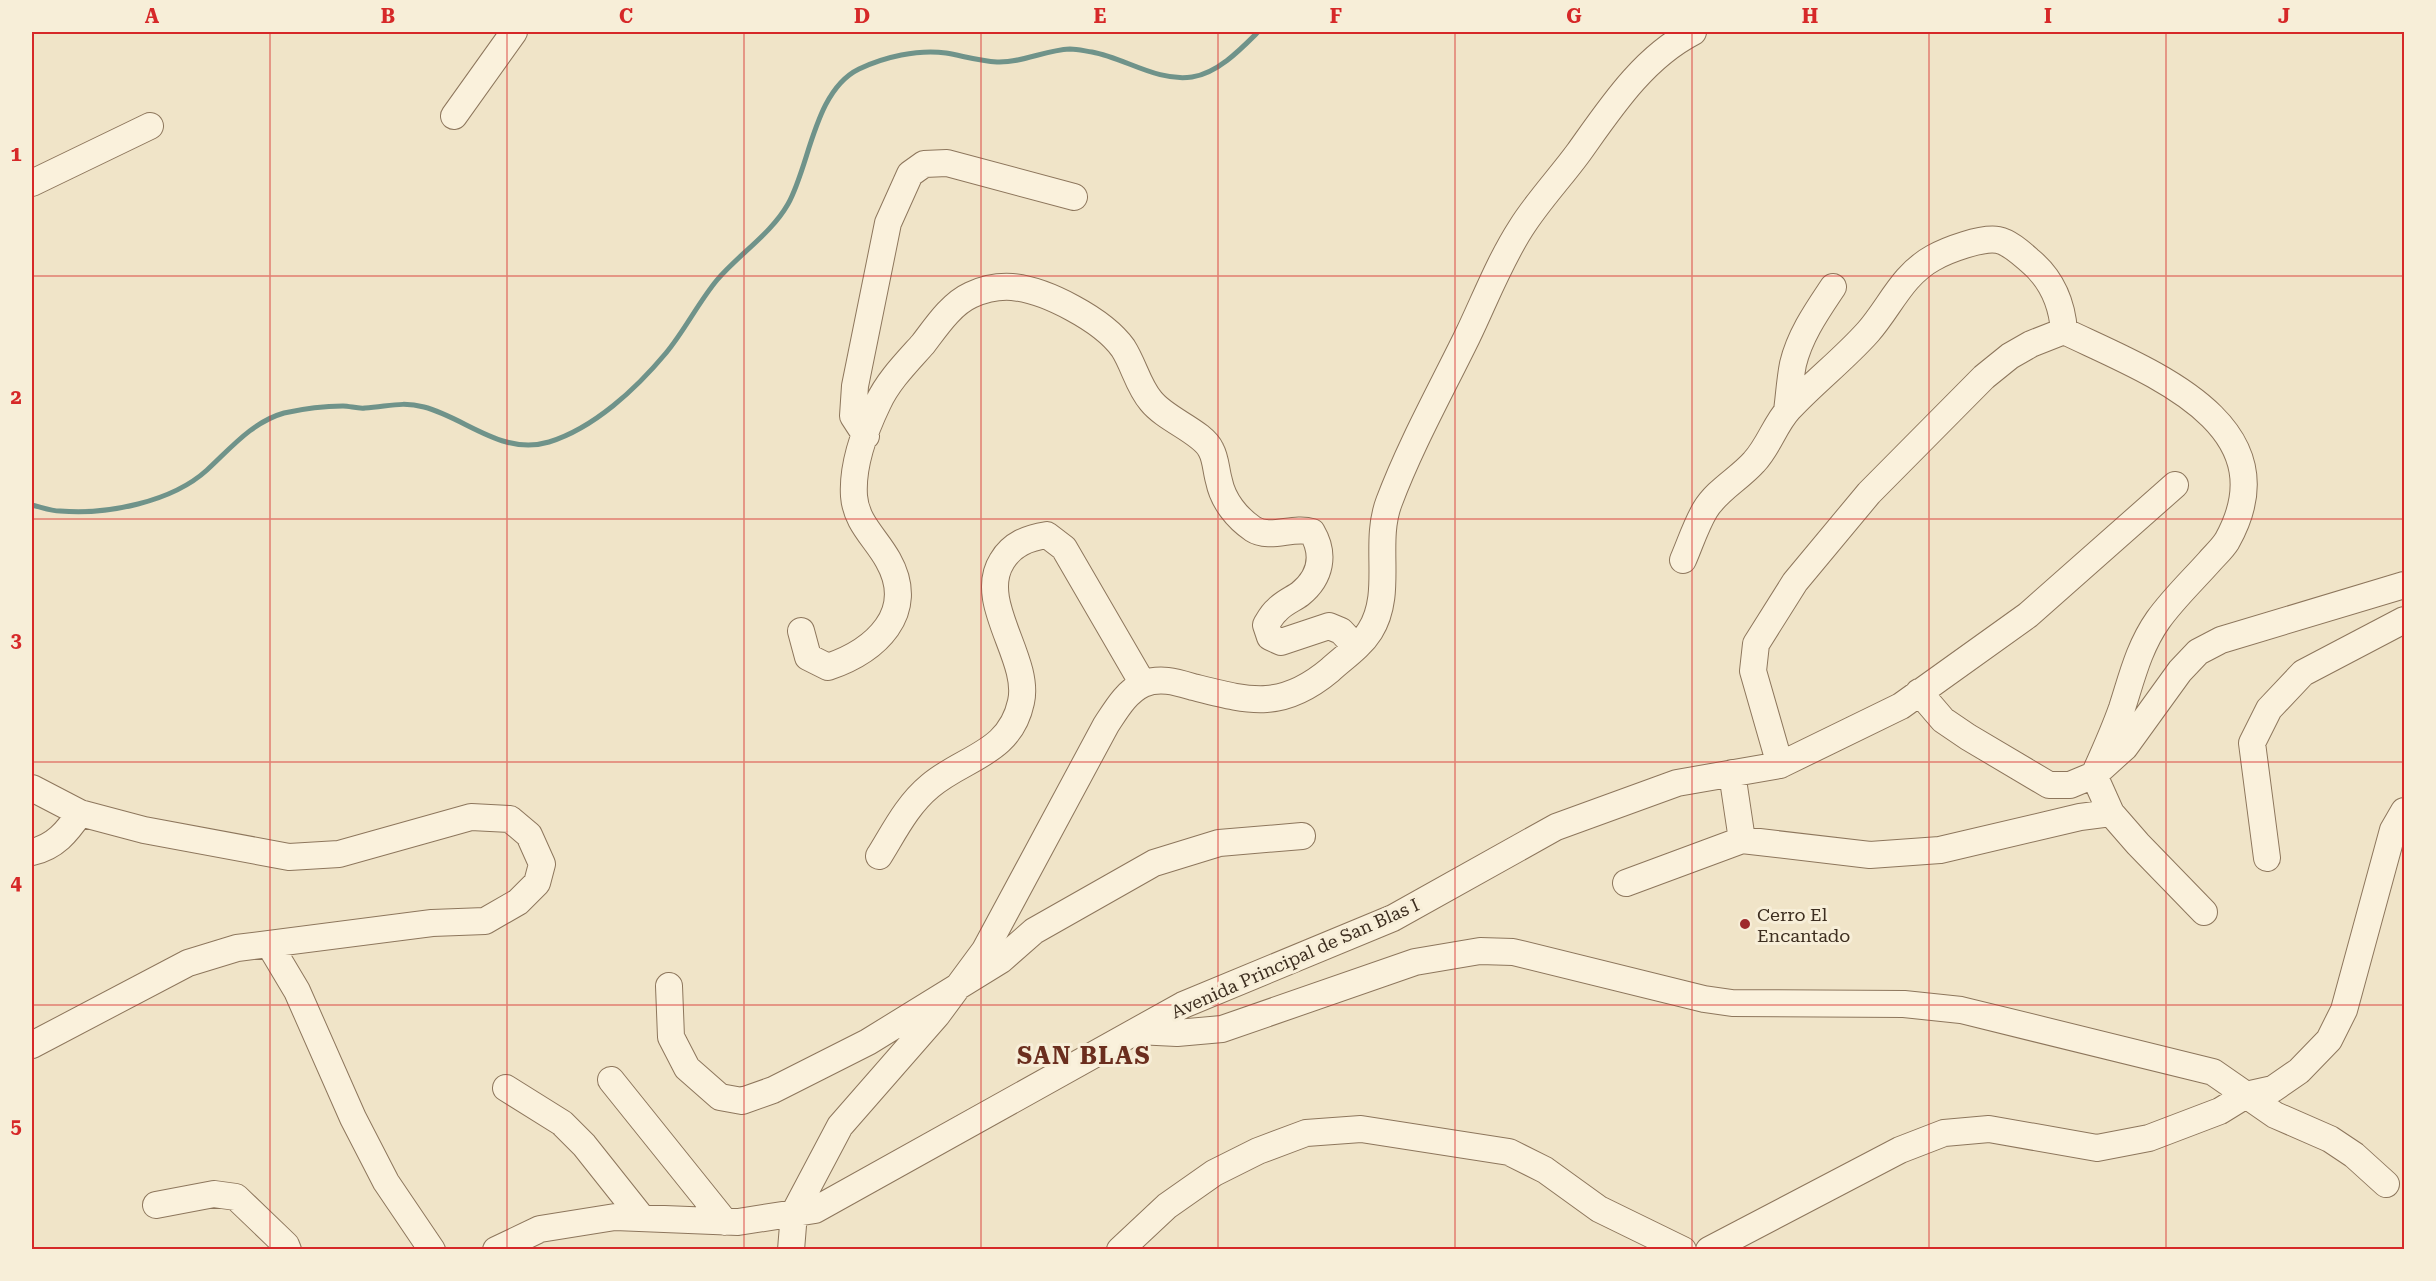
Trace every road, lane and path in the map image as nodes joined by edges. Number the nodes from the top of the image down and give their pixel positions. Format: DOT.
graph roads {
  1 [pos="514,32"];
  2 [pos="1693,32"];
  3 [pos="454,116"];
  4 [pos="150,126"];
  5 [pos="32,183"];
  6 [pos="1074,197"];
  7 [pos="1833,287"];
  8 [pos="2064,331"];
  9 [pos="1787,411"];
  10 [pos="866,436"];
  11 [pos="2175,485"];
  12 [pos="1683,560"];
  13 [pos="2404,585"];
  14 [pos="2404,620"];
  15 [pos="801,631"];
  16 [pos="1356,647"];
  17 [pos="1143,684"];
  18 [pos="1919,693"];
  19 [pos="1780,765"];
  20 [pos="1732,773"];
  21 [pos="2094,775"];
  22 [pos="32,788"];
  23 [pos="2404,811"];
  24 [pos="80,813"];
  25 [pos="2111,813"];
  26 [pos="1302,836"];
  27 [pos="1742,840"];
  28 [pos="32,852"];
  29 [pos="879,856"];
  30 [pos="2267,858"];
  31 [pos="1626,883"];
  32 [pos="2204,912"];
  33 [pos="269,944"];
  34 [pos="960,984"];
  35 [pos="669,986"];
  36 [pos="1137,1031"];
  37 [pos="32,1045"];
  38 [pos="610,1080"];
  39 [pos="506,1088"];
  40 [pos="2246,1095"];
  41 [pos="2385,1184"];
  42 [pos="156,1205"];
  43 [pos="794,1213"];
  44 [pos="642,1218"];
  45 [pos="725,1222"];
  46 [pos="288,1250"];
  47 [pos="432,1250"];
  48 [pos="496,1250"];
  49 [pos="791,1250"];
  50 [pos="1120,1250"];
  51 [pos="1683,1250"];
  52 [pos="1709,1250"];
  1 -- 3 [label="street"];
  2 -- 16 [label="street"];
  4 -- 5 [label="street"];
  6 -- 10 [label="street"];
  7 -- 9 [label="street"];
  8 -- 9 [label="street"];
  8 -- 19 [label="street"];
  8 -- 21 [label="street"];
  9 -- 12 [label="street"];
  10 -- 15 [label="street"];
  10 -- 16 [label="street"];
  11 -- 18 [label="street, Avenida Principal de San Blas I"];
  13 -- 21 [label="street"];
  14 -- 30 [label="street"];
  16 -- 17 [label="street"];
  17 -- 29 [label="street"];
  17 -- 34 [label="street"];
  18 -- 19 [label="street, Avenida Principal de San Blas I"];
  18 -- 21 [label="street"];
  19 -- 20 [label="street, Avenida Principal de San Blas I"];
  20 -- 27 [label="street"];
  20 -- 36 [label="street, Avenida Principal de San Blas I"];
  21 -- 25 [label="street"];
  22 -- 24 [label="street"];
  23 -- 40 [label="street"];
  24 -- 28 [label="street"];
  24 -- 33 [label="street"];
  25 -- 27 [label="street"];
  25 -- 32 [label="street"];
  26 -- 34 [label="street"];
  27 -- 31 [label="street"];
  33 -- 37 [label="street"];
  33 -- 47 [label="street"];
  34 -- 35 [label="street"];
  34 -- 43 [label="street"];
  36 -- 40 [label="street"];
  36 -- 43 [label="street, Avenida Principal de San Blas I"];
  38 -- 45 [label="street"];
  39 -- 44 [label="street"];
  40 -- 41 [label="street"];
  40 -- 52 [label="street"];
  42 -- 46 [label="street"];
  43 -- 45 [label="street, Avenida Principal de San Blas I"];
  43 -- 49 [label="street"];
  44 -- 45 [label="street, Avenida Principal de San Blas I"];
  44 -- 48 [label="street, Avenida Principal de San Blas I"];
  50 -- 51 [label="street"];
}
